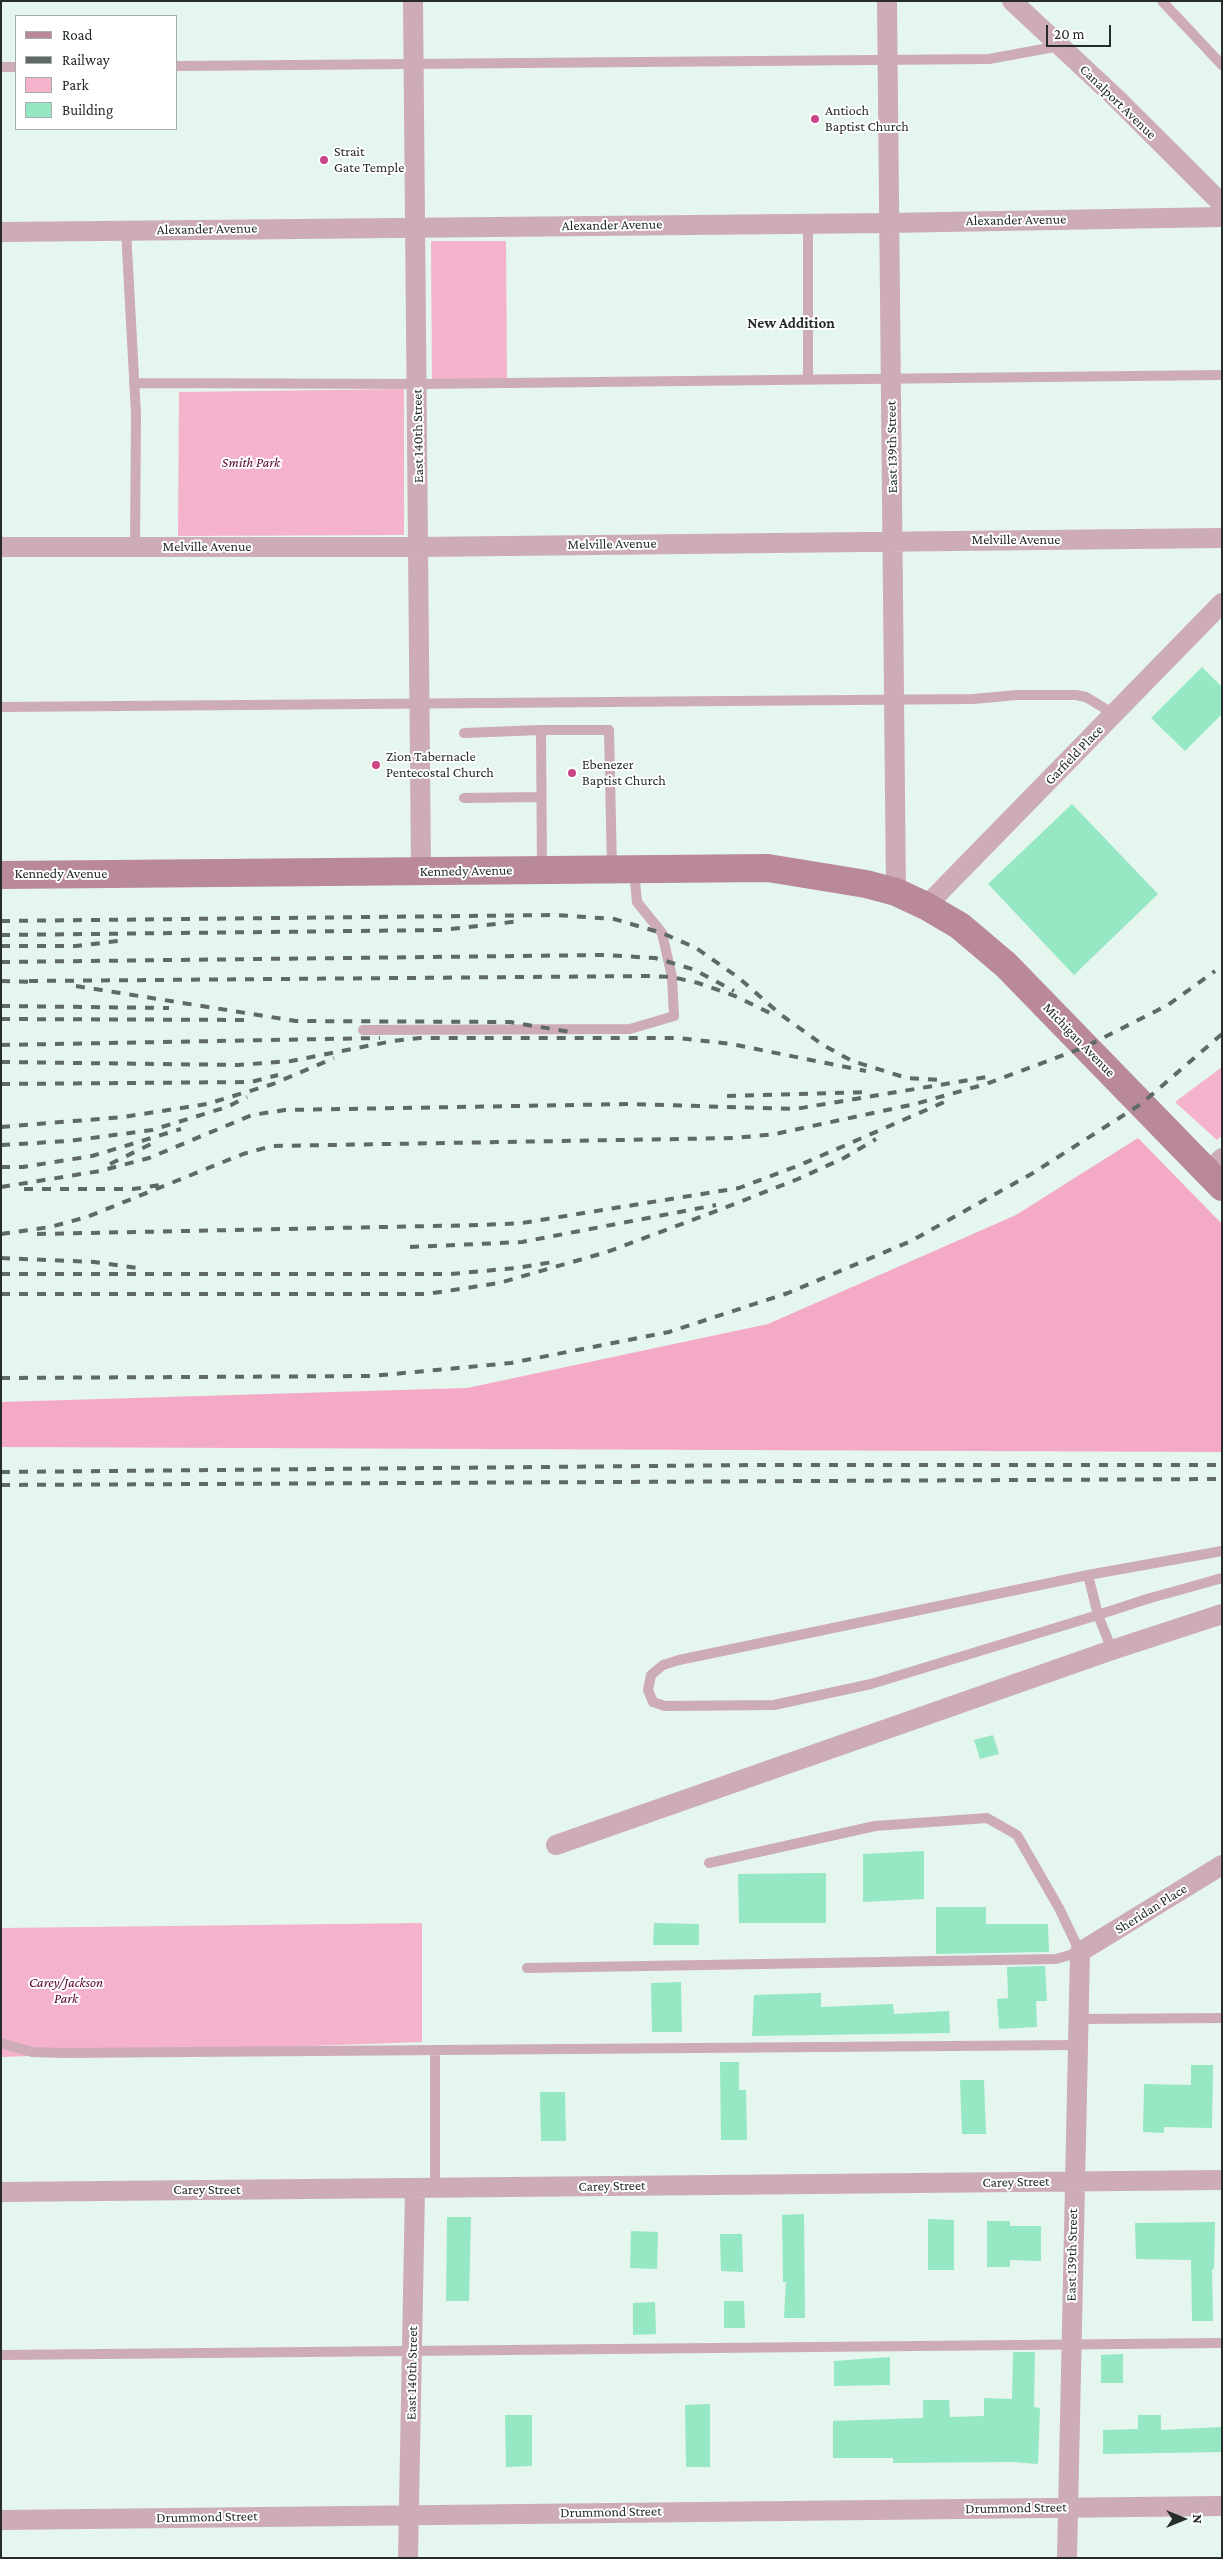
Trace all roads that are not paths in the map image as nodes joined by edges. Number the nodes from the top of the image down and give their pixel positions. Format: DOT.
graph roads {
  1 [pos="413,1"];
  2 [pos="887,1"];
  3 [pos="1012,1"];
  4 [pos="1162,1"];
  5 [pos="1060,46"];
  6 [pos="888,60"];
  7 [pos="414,65"];
  8 [pos="1222,65"];
  9 [pos="178,66"];
  10 [pos="1,67"];
  11 [pos="15,67"];
  12 [pos="1222,204"];
  13 [pos="1222,217"];
  14 [pos="889,223"];
  15 [pos="808,224"];
  16 [pos="415,227"];
  17 [pos="126,230"];
  18 [pos="1,232"];
  19 [pos="1222,375"];
  20 [pos="891,379"];
  21 [pos="808,380"];
  22 [pos="134,383"];
  23 [pos="418,384"];
  24 [pos="1222,538"];
  25 [pos="893,540"];
  26 [pos="1,547"];
  27 [pos="135,547"];
  28 [pos="419,547"];
  29 [pos="1222,603"];
  30 [pos="894,699"];
  31 [pos="420,704"];
  32 [pos="1,706"];
  33 [pos="1114,714"];
  34 [pos="541,730"];
  35 [pos="464,733"];
  36 [pos="540,797"];
  37 [pos="464,798"];
  38 [pos="542,870"];
  39 [pos="623,870"];
  40 [pos="421,872"];
  41 [pos="1,875"];
  42 [pos="896,892"];
  43 [pos="926,906"];
  44 [pos="363,1030"];
  45 [pos="1217,1173"];
  46 [pos="1222,1551"];
  47 [pos="1088,1575"];
  48 [pos="1222,1578"];
  49 [pos="1222,1614"];
  50 [pos="1098,1615"];
  51 [pos="1112,1650"];
  52 [pos="556,1845"];
  53 [pos="708,1863"];
  54 [pos="1222,1865"];
  55 [pos="1080,1952"];
  56 [pos="527,1968"];
  57 [pos="1078,2018"];
  58 [pos="1222,2018"];
  59 [pos="1,2043"];
  60 [pos="1077,2045"];
  61 [pos="435,2050"];
  62 [pos="1222,2180"];
  63 [pos="1074,2182"];
  64 [pos="415,2188"];
  65 [pos="435,2188"];
  66 [pos="1,2192"];
  67 [pos="1222,2343"];
  68 [pos="1071,2345"];
  69 [pos="412,2352"];
  70 [pos="1,2355"];
  71 [pos="1222,2506"];
  72 [pos="1068,2507"];
  73 [pos="409,2514"];
  74 [pos="1,2520"];
  75 [pos="408,2558"];
  76 [pos="1067,2558"];
  1 -- 7 [label="street, East 140th Street"];
  2 -- 6 [label="street, East 139th Street"];
  3 -- 5 [label="street, Canalport Avenue"];
  4 -- 8 [label="lane"];
  5 -- 6 [label="lane"];
  5 -- 12 [label="street, Canalport Avenue"];
  6 -- 7 [label="lane"];
  6 -- 14 [label="street, East 139th Street"];
  7 -- 9 [label="lane"];
  7 -- 16 [label="street, East 140th Street"];
  10 -- 11 [label="lane"];
  13 -- 14 [label="street, Alexander Avenue"];
  14 -- 15 [label="street, Alexander Avenue"];
  14 -- 20 [label="street, East 139th Street"];
  15 -- 16 [label="street, Alexander Avenue"];
  15 -- 21 [label="lane"];
  16 -- 17 [label="street, Alexander Avenue"];
  16 -- 23 [label="street, East 140th Street"];
  17 -- 18 [label="street, Alexander Avenue"];
  17 -- 22 [label="lane"];
  19 -- 20 [label="lane"];
  20 -- 21 [label="lane"];
  20 -- 25 [label="street, East 139th Street"];
  21 -- 23 [label="lane"];
  22 -- 23 [label="lane"];
  22 -- 27 [label="lane"];
  23 -- 28 [label="street, East 140th Street"];
  24 -- 25 [label="street, Melville Avenue"];
  25 -- 28 [label="street, Melville Avenue"];
  25 -- 30 [label="street, East 139th Street"];
  26 -- 27 [label="street, Melville Avenue"];
  27 -- 28 [label="street, Melville Avenue"];
  28 -- 31 [label="street, East 140th Street"];
  29 -- 33 [label="street, Garfield Place"];
  30 -- 31 [label="lane"];
  30 -- 33 [label="lane"];
  30 -- 42 [label="street, East 139th Street"];
  31 -- 32 [label="lane"];
  31 -- 40 [label="street, East 140th Street"];
  33 -- 43 [label="street, Garfield Place"];
  34 -- 35 [label="lane"];
  34 -- 36 [label="lane"];
  34 -- 39 [label="lane"];
  36 -- 37 [label="lane"];
  36 -- 38 [label="lane"];
  38 -- 39 [label="main road, Kennedy Avenue"];
  38 -- 40 [label="main road, Kennedy Avenue"];
  39 -- 42 [label="main road, Kennedy Avenue"];
  39 -- 44 [label="lane"];
  40 -- 41 [label="main road, Kennedy Avenue"];
  42 -- 43 [label="main road, Kennedy Avenue"];
  43 -- 45 [label="main road, Michigan Avenue"];
  46 -- 47 [label="lane"];
  47 -- 50 [label="lane"];
  47 -- 50 [label="lane"];
  48 -- 50 [label="lane"];
  49 -- 51 [label="street"];
  50 -- 51 [label="lane"];
  51 -- 52 [label="street"];
  53 -- 55 [label="lane"];
  54 -- 55 [label="street, Sheridan Place"];
  55 -- 56 [label="lane"];
  55 -- 57 [label="street, East 139th Street"];
  57 -- 58 [label="lane"];
  57 -- 60 [label="street, East 139th Street"];
  59 -- 61 [label="lane"];
  60 -- 61 [label="lane"];
  60 -- 63 [label="street, East 139th Street"];
  61 -- 65 [label="lane"];
  62 -- 63 [label="street, Carey Street"];
  63 -- 65 [label="street, Carey Street"];
  63 -- 68 [label="street, East 139th Street"];
  64 -- 65 [label="street, Carey Street"];
  64 -- 66 [label="street, Carey Street"];
  64 -- 69 [label="street, East 140th Street"];
  67 -- 68 [label="lane"];
  68 -- 69 [label="lane"];
  68 -- 72 [label="street, East 139th Street"];
  69 -- 70 [label="lane"];
  69 -- 73 [label="street, East 140th Street"];
  71 -- 72 [label="street, Drummond Street"];
  72 -- 73 [label="street, Drummond Street"];
  72 -- 76 [label="street, East 139th Street"];
  73 -- 74 [label="street, Drummond Street"];
  73 -- 75 [label="street, East 140th Street"];
}
